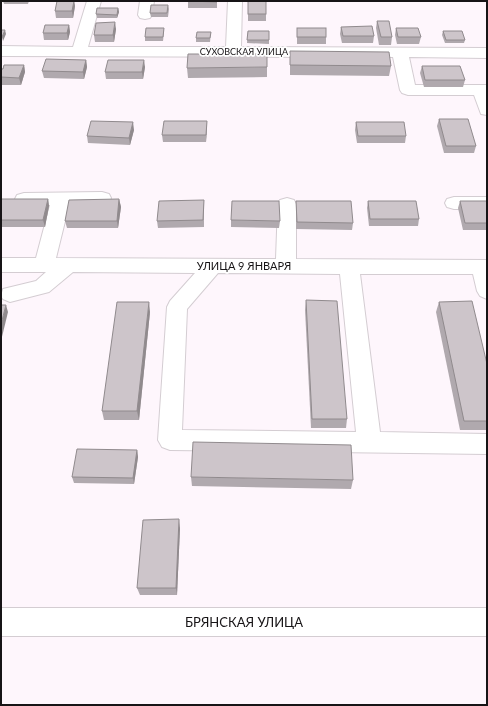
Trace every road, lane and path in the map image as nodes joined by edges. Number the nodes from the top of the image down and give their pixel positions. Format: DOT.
graph roads {
  1 [pos="94,1"];
  2 [pos="147,1"];
  3 [pos="235,1"];
  4 [pos="145,16"];
  5 [pos="1,51"];
  6 [pos="79,51"];
  7 [pos="233,52"];
  8 [pos="400,52"];
  9 [pos="487,53"];
  10 [pos="484,90"];
  11 [pos="487,110"];
  12 [pos="102,198"];
  13 [pos="24,199"];
  14 [pos="61,199"];
  15 [pos="454,203"];
  16 [pos="487,203"];
  17 [pos="286,204"];
  18 [pos="1,264"];
  19 [pos="44,265"];
  20 [pos="69,265"];
  21 [pos="213,266"];
  22 [pos="286,266"];
  23 [pos="349,266"];
  24 [pos="484,267"];
  25 [pos="487,291"];
  26 [pos="10,294"];
  27 [pos="369,442"];
  28 [pos="487,444"];
  29 [pos="1,622"];
  30 [pos="487,622"];
  1 -- 6 [label="street"];
  2 -- 4 [label="street"];
  3 -- 7 [label="street"];
  5 -- 6 [label="street, СУХОВСКАЯ УЛИЦА"];
  6 -- 7 [label="street, СУХОВСКАЯ УЛИЦА"];
  7 -- 8 [label="street, СУХОВСКАЯ УЛИЦА"];
  8 -- 9 [label="street, СУХОВСКАЯ УЛИЦА"];
  8 -- 10 [label="street"];
  10 -- 11 [label="street"];
  12 -- 14 [label="street"];
  13 -- 14 [label="street"];
  14 -- 19 [label="street"];
  15 -- 16 [label="street"];
  17 -- 22 [label="street"];
  18 -- 19 [label="street, УЛИЦА 9 ЯНВАРЯ"];
  19 -- 20 [label="street, УЛИЦА 9 ЯНВАРЯ"];
  20 -- 21 [label="street, УЛИЦА 9 ЯНВАРЯ"];
  20 -- 26 [label="street"];
  21 -- 22 [label="street, УЛИЦА 9 ЯНВАРЯ"];
  21 -- 27 [label="street"];
  22 -- 23 [label="street, УЛИЦА 9 ЯНВАРЯ"];
  23 -- 24 [label="street, УЛИЦА 9 ЯНВАРЯ"];
  23 -- 27 [label="street"];
  24 -- 25 [label="street"];
  27 -- 28 [label="street"];
  29 -- 30 [label="street, БРЯНСКАЯ УЛИЦА"];
}
